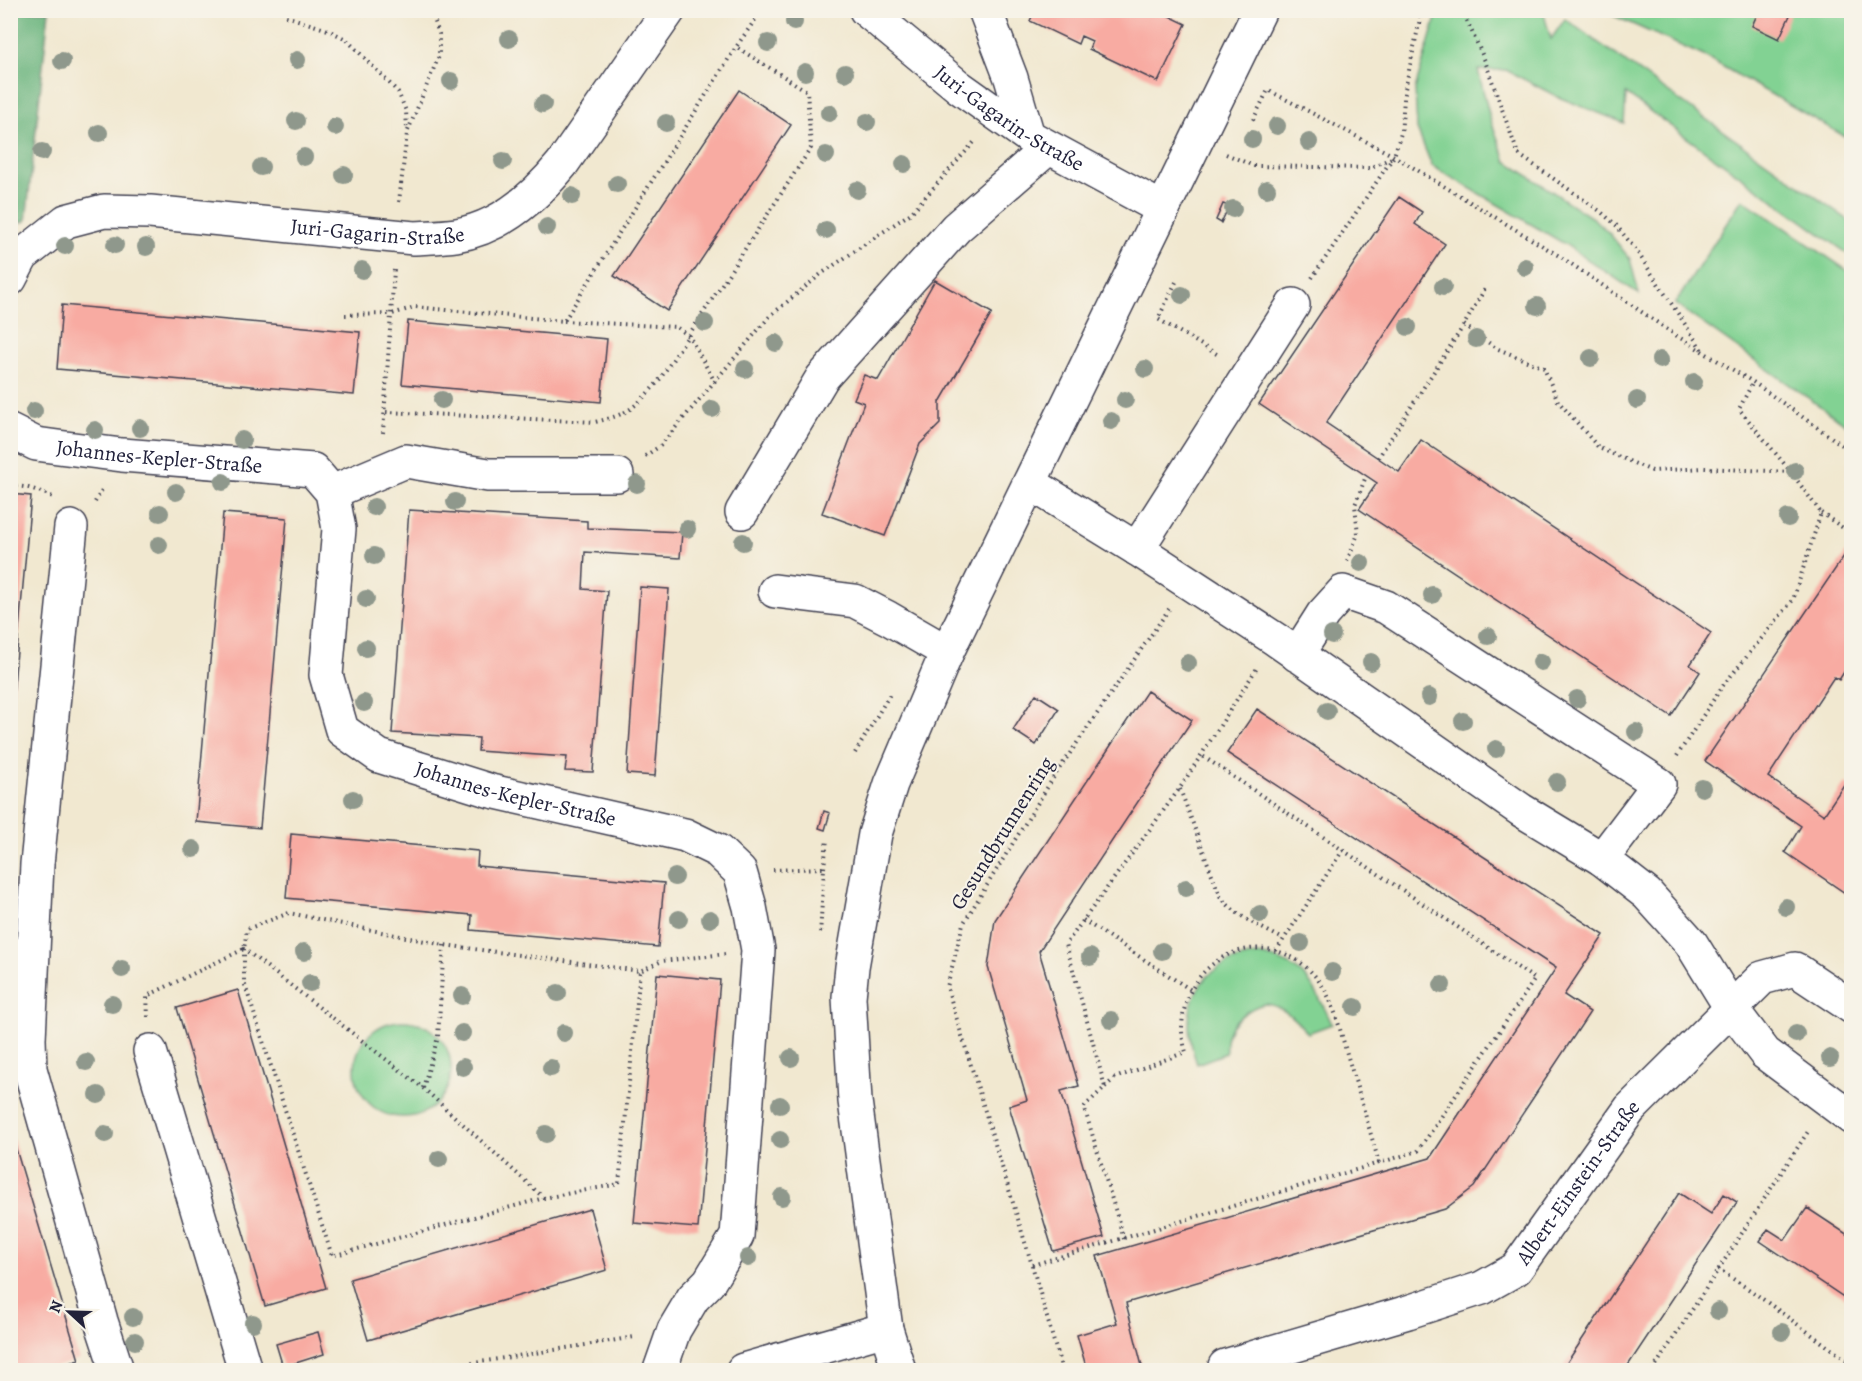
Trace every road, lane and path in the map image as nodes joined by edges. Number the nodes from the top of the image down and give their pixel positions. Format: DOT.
graph roads {
  1 [pos="430,10"];
  2 [pos="669,10"];
  3 [pos="762,10"];
  4 [pos="866,10"];
  5 [pos="985,10"];
  6 [pos="1260,10"];
  7 [pos="1422,10"];
  8 [pos="1461,10"];
  9 [pos="286,16"];
  10 [pos="736,47"];
  11 [pos="1253,120"];
  12 [pos="407,132"];
  13 [pos="981,135"];
  14 [pos="1197,140"];
  15 [pos="1038,142"];
  16 [pos="1394,156"];
  17 [pos="1163,210"];
  18 [pos="396,237"];
  19 [pos="10,279"];
  20 [pos="1176,282"];
  21 [pos="1486,287"];
  22 [pos="1293,305"];
  23 [pos="392,314"];
  24 [pos="345,315"];
  25 [pos="564,321"];
  26 [pos="1464,325"];
  27 [pos="688,336"];
  28 [pos="1703,351"];
  29 [pos="1249,374"];
  30 [pos="715,382"];
  31 [pos="1753,382"];
  32 [pos="386,412"];
  33 [pos="10,430"];
  34 [pos="383,435"];
  35 [pos="1851,452"];
  36 [pos="1378,458"];
  37 [pos="1791,472"];
  38 [pos="617,475"];
  39 [pos="1366,476"];
  40 [pos="1030,483"];
  41 [pos="332,492"];
  42 [pos="742,512"];
  43 [pos="1821,513"];
  44 [pos="71,527"];
  45 [pos="1851,534"];
  46 [pos="1137,549"];
  47 [pos="1187,583"];
  48 [pos="775,591"];
  49 [pos="1343,592"];
  50 [pos="1286,647"];
  51 [pos="947,652"];
  52 [pos="1201,755"];
  53 [pos="1659,784"];
  54 [pos="1180,788"];
  55 [pos="827,839"];
  56 [pos="1343,850"];
  57 [pos="1602,859"];
  58 [pos="824,867"];
  59 [pos="740,872"];
  60 [pos="1083,920"];
  61 [pos="820,939"];
  62 [pos="1283,939"];
  63 [pos="444,945"];
  64 [pos="244,949"];
  65 [pos="758,950"];
  66 [pos="1276,951"];
  67 [pos="640,971"];
  68 [pos="1191,990"];
  69 [pos="1851,1007"];
  70 [pos="1731,1008"];
  71 [pos="150,1051"];
  72 [pos="1105,1087"];
  73 [pos="423,1088"];
  74 [pos="1840,1110"];
  75 [pos="1379,1163"];
  76 [pos="544,1198"];
  77 [pos="1124,1239"];
  78 [pos="1032,1265"];
  79 [pos="1718,1269"];
  80 [pos="886,1329"];
  81 [pos="674,1330"];
  82 [pos="1851,1364"];
  83 [pos="1225,1365"];
  84 [pos="762,1367"];
  85 [pos="117,1371"];
  86 [pos="245,1371"];
  87 [pos="430,1371"];
  88 [pos="660,1371"];
  89 [pos="898,1371"];
  90 [pos="1062,1371"];
  91 [pos="1653,1371"];
  1 -- 12 [label="path"];
  2 -- 18 [label="street, Juri-Gagarin-Straße"];
  3 -- 10 [label="path"];
  4 -- 15 [label="street, Juri-Gagarin-Straße"];
  5 -- 15 [label="street"];
  6 -- 14 [label="street"];
  7 -- 16 [label="path"];
  8 -- 28 [label="path"];
  9 -- 12 [label="path"];
  10 -- 25 [label="path"];
  10 -- 27 [label="path"];
  11 -- 16 [label="path"];
  12 -- 18 [label="path"];
  13 -- 30 [label="path"];
  14 -- 16 [label="path"];
  14 -- 17 [label="street"];
  15 -- 17 [label="street, Juri-Gagarin-Straße"];
  15 -- 42 [label="street"];
  16 -- 22 [label="path"];
  16 -- 28 [label="path"];
  17 -- 40 [label="street"];
  18 -- 19 [label="street, Juri-Gagarin-Straße"];
  18 -- 23 [label="path"];
  20 -- 29 [label="path"];
  21 -- 26 [label="path"];
  22 -- 29 [label="street"];
  23 -- 24 [label="path"];
  23 -- 25 [label="path"];
  23 -- 32 [label="path"];
  25 -- 27 [label="path"];
  26 -- 36 [label="path"];
  26 -- 37 [label="path"];
  27 -- 30 [label="path"];
  27 -- 32 [label="path"];
  28 -- 31 [label="path"];
  29 -- 46 [label="street"];
  30 -- 38 [label="path"];
  31 -- 35 [label="path"];
  31 -- 37 [label="path"];
  32 -- 34 [label="path"];
  33 -- 41 [label="street, Johannes-Kepler-Straße"];
  37 -- 43 [label="path"];
  38 -- 41 [label="street"];
  39 -- 49 [label="path"];
  40 -- 46 [label="street"];
  40 -- 51 [label="street"];
  41 -- 59 [label="street, Johannes-Kepler-Straße"];
  43 -- 45 [label="path"];
  43 -- 53 [label="path"];
  44 -- 85 [label="street"];
  46 -- 47 [label="street"];
  47 -- 50 [label="street"];
  47 -- 78 [label="path, Gesundbrunnenring"];
  48 -- 51 [label="street"];
  49 -- 50 [label="street"];
  49 -- 53 [label="street"];
  50 -- 52 [label="path"];
  50 -- 57 [label="street"];
  51 -- 80 [label="street"];
  52 -- 54 [label="path"];
  52 -- 56 [label="path"];
  53 -- 57 [label="street"];
  54 -- 60 [label="path"];
  54 -- 62 [label="path"];
  55 -- 58 [label="path"];
  56 -- 62 [label="path"];
  56 -- 75 [label="path"];
  57 -- 70 [label="street"];
  58 -- 59 [label="path"];
  58 -- 61 [label="path"];
  59 -- 65 [label="street"];
  60 -- 68 [label="path"];
  60 -- 72 [label="path"];
  62 -- 66 [label="path"];
  63 -- 64 [label="path"];
  63 -- 67 [label="path"];
  63 -- 73 [label="path"];
  64 -- 71 [label="path"];
  64 -- 73 [label="path"];
  64 -- 76 [label="path"];
  65 -- 67 [label="path"];
  65 -- 81 [label="street"];
  66 -- 68 [label="path"];
  66 -- 75 [label="path"];
  67 -- 76 [label="path"];
  68 -- 72 [label="path"];
  69 -- 70 [label="street, Albert-Einstein-Straße"];
  70 -- 74 [label="street"];
  70 -- 83 [label="street, Albert-Einstein-Straße"];
  71 -- 86 [label="street"];
  72 -- 77 [label="path"];
  73 -- 76 [label="path"];
  74 -- 79 [label="path"];
  75 -- 77 [label="path"];
  77 -- 78 [label="path"];
  78 -- 90 [label="path, Gesundbrunnenring"];
  79 -- 82 [label="path"];
  79 -- 91 [label="path"];
  80 -- 84 [label="street"];
  80 -- 89 [label="street"];
  81 -- 87 [label="path"];
  81 -- 88 [label="street"];
}
